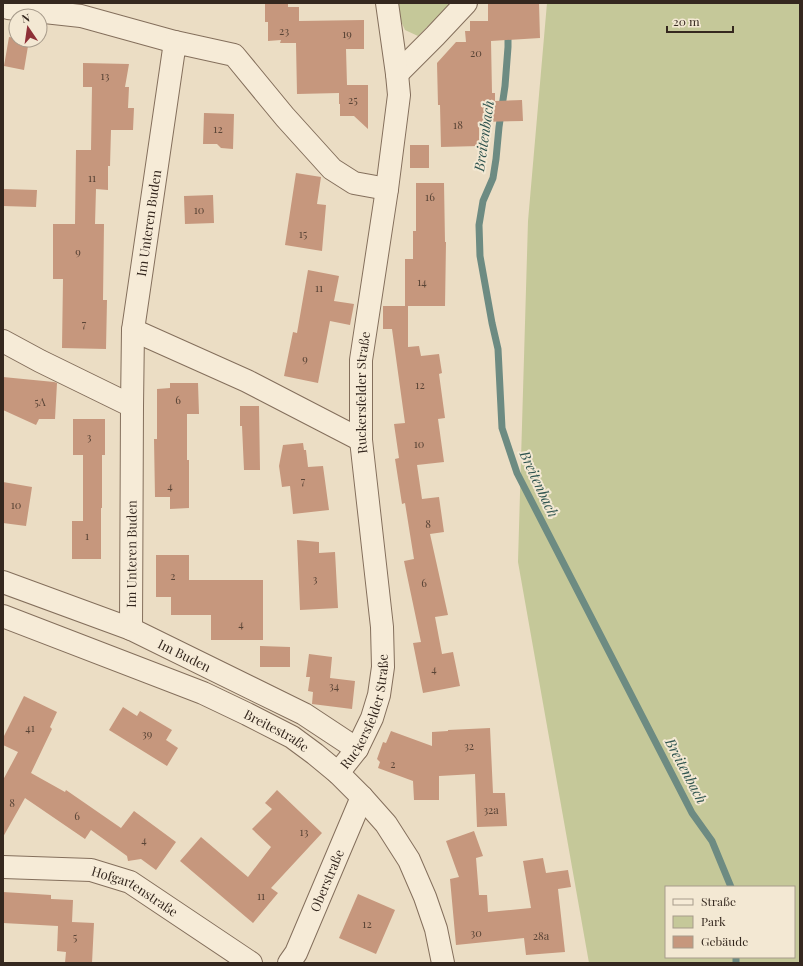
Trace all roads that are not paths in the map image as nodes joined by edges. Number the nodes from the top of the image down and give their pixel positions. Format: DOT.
graph roads {
  1 [pos="387,3"];
  2 [pos="466,3"];
  3 [pos="48,12"];
  4 [pos="175,42"];
  5 [pos="397,74"];
  6 [pos="387,189"];
  7 [pos="133,330"];
  8 [pos="3,341"];
  9 [pos="132,406"];
  10 [pos="362,440"];
  11 [pos="3,582"];
  12 [pos="3,616"];
  13 [pos="131,629"];
  14 [pos="357,749"];
  15 [pos="338,773"];
  16 [pos="362,797"];
  17 [pos="3,867"];
  18 [pos="251,963"];
  19 [pos="289,963"];
  20 [pos="443,963"];
  1 -- 5 [label="street, Ruckersfelder Straße"];
  2 -- 5 [label="street"];
  3 -- 4 [label="street"];
  4 -- 6 [label="street"];
  4 -- 7 [label="street, Im Unteren Buden"];
  5 -- 6 [label="street, Ruckersfelder Straße"];
  6 -- 10 [label="street, Ruckersfelder Straße"];
  7 -- 9 [label="street, Im Unteren Buden"];
  7 -- 10 [label="street"];
  8 -- 9 [label="street"];
  9 -- 13 [label="street, Im Unteren Buden"];
  10 -- 14 [label="street, Ruckersfelder Straße"];
  11 -- 13 [label="street, Im Buden"];
  12 -- 15 [label="street, Breitestraße"];
  13 -- 14 [label="street, Im Buden"];
  14 -- 15 [label="street, Ruckersfelder Straße"];
  15 -- 16 [label="street, Breitestraße"];
  16 -- 19 [label="street, Oberstraße"];
  16 -- 20 [label="street, Breitestraße"];
  17 -- 18 [label="street, Hofgartenstraße"];
}
